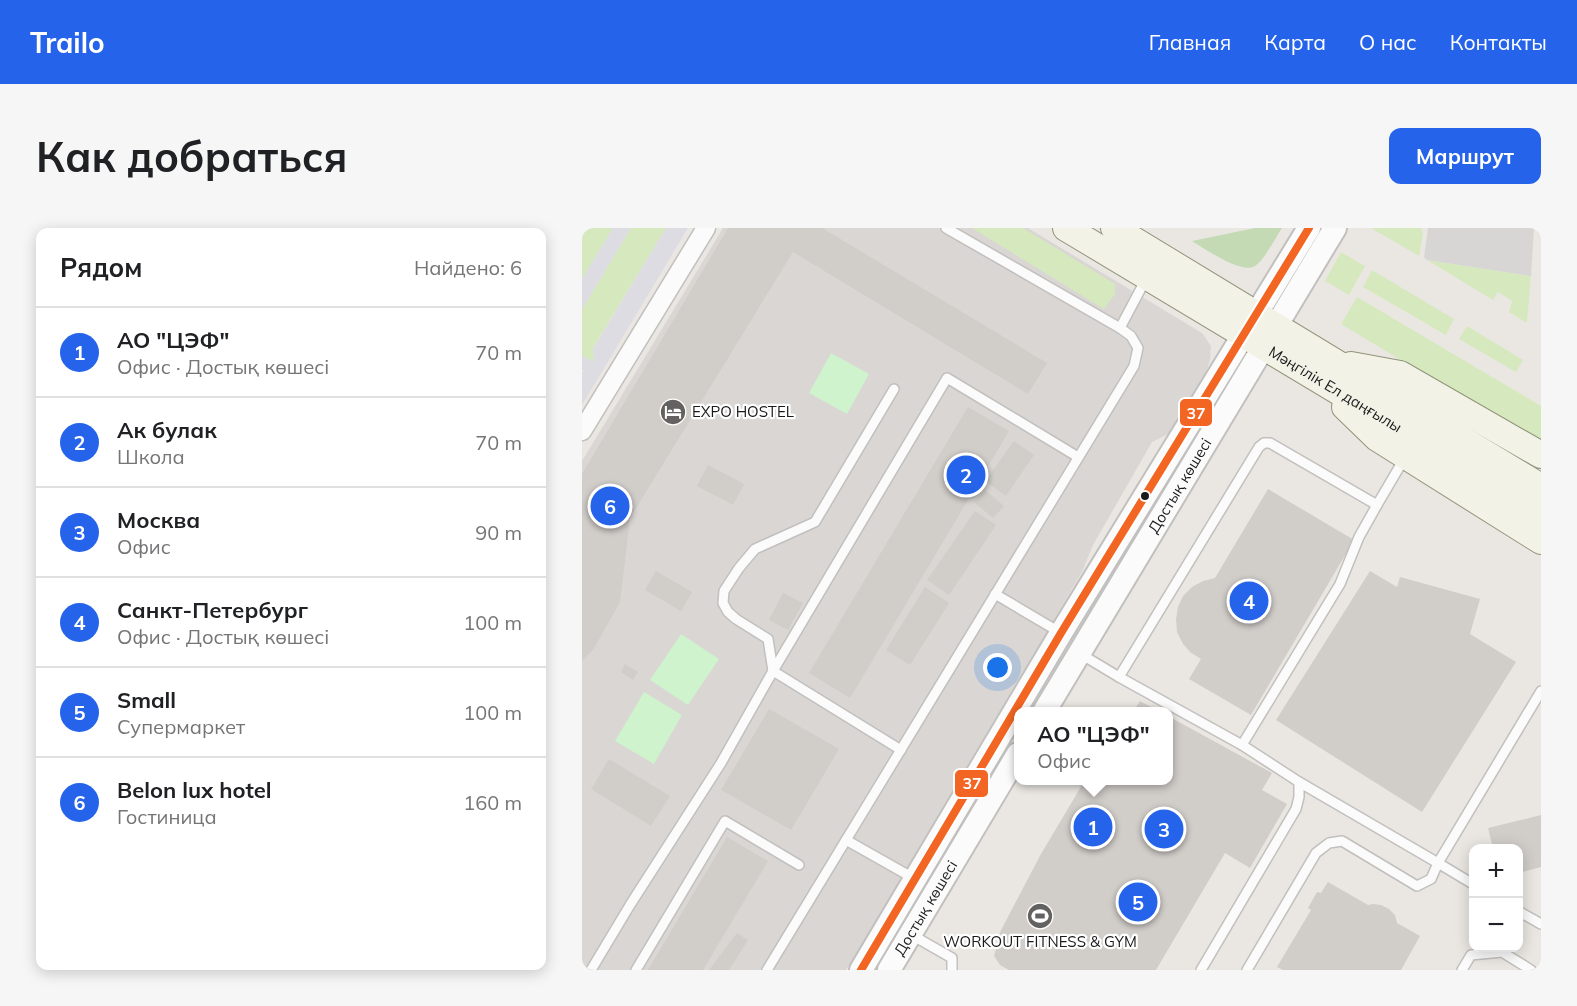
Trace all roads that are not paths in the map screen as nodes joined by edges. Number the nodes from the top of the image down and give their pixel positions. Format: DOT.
graph roads {
  1 [pos="706,228"];
  2 [pos="946,228"];
  3 [pos="1066,228"];
  4 [pos="1114,228"];
  5 [pos="1309,228"];
  6 [pos="1335,228"];
  7 [pos="1147,277"];
  8 [pos="1120,328"];
  9 [pos="1260,331"];
  10 [pos="1336,362"];
  11 [pos="1312,376"];
  12 [pos="894,389"];
  13 [pos="582,431"];
  14 [pos="1541,455"];
  15 [pos="1406,456"];
  16 [pos="1078,457"];
  17 [pos="1541,487"];
  18 [pos="1377,505"];
  19 [pos="1541,513"];
  20 [pos="1541,541"];
  21 [pos="995,594"];
  22 [pos="1061,633"];
  23 [pos="1079,652"];
  24 [pos="773,671"];
  25 [pos="1119,676"];
  26 [pos="1541,691"];
  27 [pos="1017,707"];
  28 [pos="1046,707"];
  29 [pos="1014,712"];
  30 [pos="1242,745"];
  31 [pos="901,750"];
  32 [pos="1014,761"];
  33 [pos="1299,783"];
  34 [pos="846,840"];
  35 [pos="1438,863"];
  36 [pos="799,865"];
  37 [pos="915,879"];
  38 [pos="1469,882"];
  39 [pos="1523,913"];
  40 [pos="1541,924"];
  41 [pos="909,933"];
  42 [pos="1488,952"];
  43 [pos="1502,952"];
  44 [pos="591,970"];
  45 [pos="636,970"];
  46 [pos="767,970"];
  47 [pos="861,970"];
  48 [pos="889,970"];
  49 [pos="952,970"];
  50 [pos="1201,970"];
  51 [pos="1247,970"];
  52 [pos="1462,970"];
  53 [pos="1531,970"];
  1 -- 13 [label="street"];
  2 -- 8 [label="lane"];
  3 -- 7 [label="main road, Мәңгілік Ел даңғылы"];
  4 -- 9 [label="main road, Мәңгілік Ел даңғылы"];
  5 -- 9 [label="street, Достық көшесі"];
  6 -- 9 [label="street, Достық көшесі"];
  7 -- 8 [label="lane"];
  7 -- 9 [label="main road, Мәңгілік Ел даңғылы"];
  8 -- 16 [label="lane"];
  9 -- 10 [label="main road, Мәңгілік Ел даңғылы"];
  9 -- 11 [label="main road, Мәңгілік Ел даңғылы"];
  9 -- 22 [label="street, Достық көшесі"];
  9 -- 23 [label="street, Достық көшесі"];
  10 -- 14 [label="main road"];
  10 -- 17 [label="main road, Мәңгілік Ел даңғылы"];
  11 -- 15 [label="main road"];
  11 -- 19 [label="main road, Мәңгілік Ел даңғылы"];
  12 -- 24 [label="lane"];
  15 -- 18 [label="lane"];
  15 -- 20 [label="main road"];
  16 -- 21 [label="lane"];
  16 -- 24 [label="lane"];
  18 -- 25 [label="lane"];
  18 -- 30 [label="lane"];
  21 -- 22 [label="lane"];
  21 -- 31 [label="lane"];
  22 -- 27 [label="street, Достық көшесі"];
  23 -- 25 [label="lane"];
  23 -- 28 [label="street, Достық көшесі"];
  24 -- 31 [label="lane"];
  24 -- 44 [label="lane"];
  25 -- 30 [label="lane"];
  26 -- 35 [label="lane"];
  29 -- 37 [label="street, Достық көшесі"];
  30 -- 33 [label="lane"];
  31 -- 34 [label="lane"];
  32 -- 41 [label="street, Достық көшесі"];
  33 -- 35 [label="lane"];
  33 -- 50 [label="lane"];
  34 -- 37 [label="lane"];
  34 -- 46 [label="lane"];
  35 -- 38 [label="lane"];
  35 -- 51 [label="lane"];
  36 -- 45 [label="lane"];
  37 -- 47 [label="street, Достық көшесі"];
  39 -- 40 [label="lane"];
  41 -- 48 [label="street, Достық көшесі"];
  41 -- 49 [label="lane"];
  42 -- 52 [label="lane"];
  43 -- 53 [label="lane"];
}
